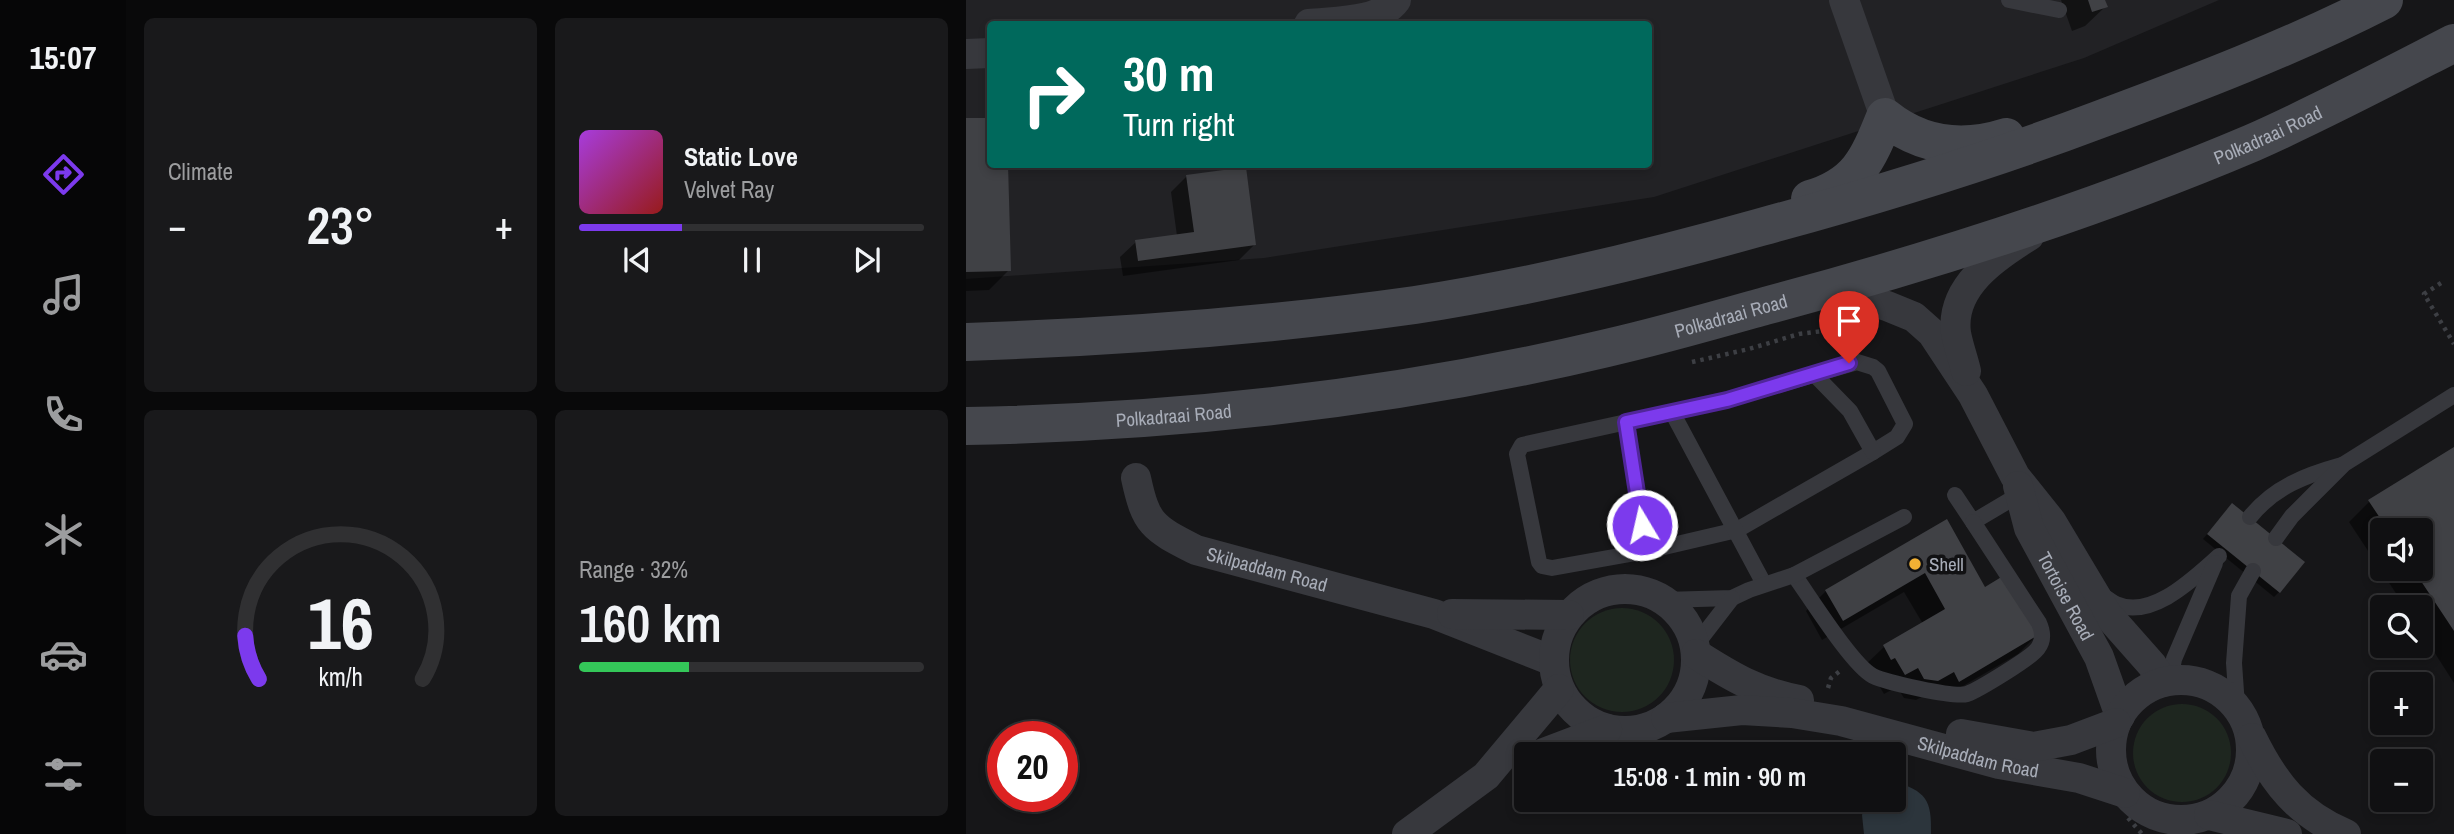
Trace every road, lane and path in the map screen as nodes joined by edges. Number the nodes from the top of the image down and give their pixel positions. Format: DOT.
graph roads {
  1 [pos="1396,0"];
  2 [pos="1844,0"];
  3 [pos="2009,0"];
  4 [pos="2384,0"];
  5 [pos="2059,10"];
  6 [pos="1336,21"];
  7 [pos="2454,43"];
  8 [pos="987,53"];
  9 [pos="966,54"];
  10 [pos="2199,82"];
  11 [pos="1885,117"];
  12 [pos="2065,215"];
  13 [pos="1640,261"];
  14 [pos="2441,283"];
  15 [pos="1829,289"];
  16 [pos="966,342"];
  17 [pos="2454,344"];
  18 [pos="1814,374"];
  19 [pos="1973,395"];
  20 [pos="2454,395"];
  21 [pos="1672,412"];
  22 [pos="1626,422"];
  23 [pos="966,426"];
  24 [pos="1874,452"];
  25 [pos="2344,464"];
  26 [pos="1136,478"];
  27 [pos="2021,487"];
  28 [pos="1955,495"];
  29 [pos="1904,517"];
  30 [pos="2250,517"];
  31 [pos="1973,522"];
  32 [pos="1737,530"];
  33 [pos="2276,538"];
  34 [pos="1647,551"];
  35 [pos="2253,571"];
  36 [pos="1794,575"];
  37 [pos="1764,584"];
  38 [pos="2091,588"];
  39 [pos="1732,598"];
  40 [pos="1664,600"];
  41 [pos="1434,614"];
  42 [pos="1569,615"];
  43 [pos="1696,650"];
  44 [pos="1848,668"];
  45 [pos="1556,675"];
  46 [pos="2166,682"];
  47 [pos="1828,688"];
  48 [pos="2237,706"];
  49 [pos="1666,718"];
  50 [pos="2118,719"];
  51 [pos="1607,729"];
  52 [pos="2250,734"];
  53 [pos="1573,742"];
  54 [pos="1514,765"];
  55 [pos="1486,776"];
  56 [pos="2125,793"];
  57 [pos="2195,823"];
  58 [pos="2153,824"];
  59 [pos="1407,834"];
  60 [pos="2287,834"];
  61 [pos="2346,834"];
  1 -- 6 [label="street"];
  2 -- 11 [label="street"];
  3 -- 5 [label="lane"];
  4 -- 10 [label="main road"];
  7 -- 12 [label="main road, Polkadraai Road"];
  8 -- 9 [label="street"];
  10 -- 11 [label="main road"];
  10 -- 13 [label="main road"];
  11 -- 13 [label="main road"];
  12 -- 15 [label="main road, Polkadraai Road"];
  12 -- 19 [label="street, Tortoise Road"];
  13 -- 16 [label="main road"];
  14 -- 17 [label="path"];
  15 -- 19 [label="street, Tortoise Road"];
  15 -- 23 [label="main road, Polkadraai Road"];
  18 -- 21 [label="lane"];
  18 -- 24 [label="lane"];
  18 -- 24 [label="lane"];
  19 -- 27 [label="street, Tortoise Road"];
  20 -- 25 [label="lane"];
  21 -- 22 [label="lane"];
  21 -- 32 [label="lane"];
  22 -- 34 [label="lane"];
  22 -- 34 [label="lane"];
  24 -- 32 [label="lane"];
  25 -- 30 [label="lane"];
  25 -- 33 [label="lane"];
  26 -- 41 [label="street, Skilpaddam Road"];
  27 -- 31 [label="lane"];
  27 -- 38 [label="street, Tortoise Road"];
  27 -- 50 [label="street, Tortoise Road"];
  28 -- 31 [label="lane"];
  29 -- 36 [label="lane"];
  31 -- 36 [label="lane"];
  32 -- 34 [label="lane"];
  32 -- 37 [label="lane"];
  35 -- 48 [label="lane"];
  36 -- 37 [label="lane"];
  37 -- 39 [label="lane"];
  38 -- 46 [label="street, Tortoise Road"];
  38 -- 46 [label="lane"];
  39 -- 40 [label="lane"];
  39 -- 43 [label="lane"];
  40 -- 42 [label="street"];
  40 -- 43 [label="street"];
  41 -- 42 [label="street, Skilpaddam Road"];
  41 -- 45 [label="street, Skilpaddam Road"];
  42 -- 45 [label="street"];
  43 -- 49 [label="street"];
  43 -- 50 [label="street, Skilpaddam Road"];
  44 -- 47 [label="path"];
  45 -- 51 [label="street"];
  45 -- 55 [label="street"];
  46 -- 48 [label="street"];
  46 -- 50 [label="street"];
  48 -- 52 [label="street"];
  49 -- 51 [label="street"];
  49 -- 56 [label="street, Skilpaddam Road"];
  50 -- 56 [label="street"];
  51 -- 53 [label="street"];
  52 -- 57 [label="street"];
  52 -- 61 [label="street"];
  54 -- 55 [label="street"];
  55 -- 59 [label="street"];
  56 -- 58 [label="street"];
  57 -- 58 [label="street"];
  57 -- 60 [label="street"];
}
